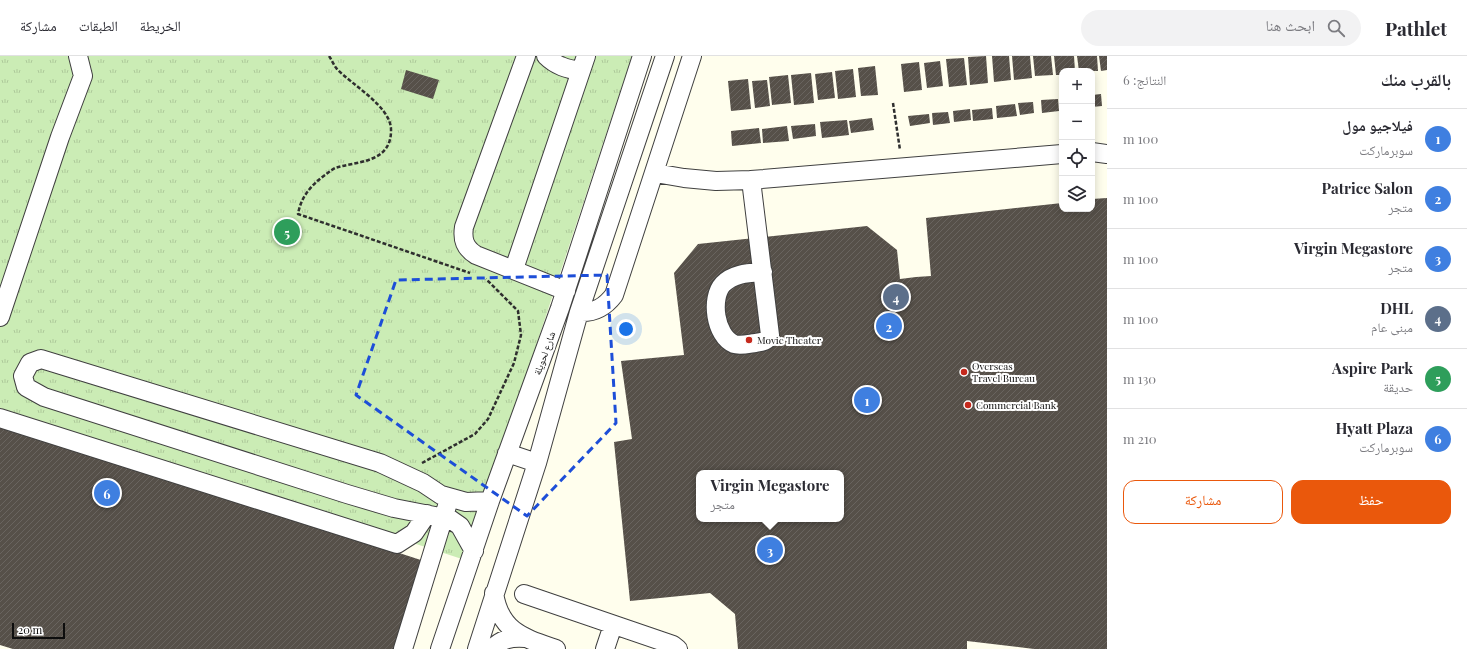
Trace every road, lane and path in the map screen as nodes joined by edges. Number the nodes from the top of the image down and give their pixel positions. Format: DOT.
graph roads {
  1 [pos="78,56"];
  2 [pos="329,56"];
  3 [pos="526,56"];
  4 [pos="546,56"];
  5 [pos="642,56"];
  6 [pos="665,56"];
  7 [pos="692,56"];
  8 [pos="583,64"];
  9 [pos="686,73"];
  10 [pos="892,103"];
  11 [pos="1095,152"];
  12 [pos="1059,154"];
  13 [pos="1107,154"];
  14 [pos="902,167"];
  15 [pos="655,173"];
  16 [pos="751,180"];
  17 [pos="490,260"];
  18 [pos="514,270"];
  19 [pos="763,272"];
  20 [pos="473,274"];
  21 [pos="566,290"];
  22 [pos="579,312"];
  23 [pos="0,317"];
  24 [pos="0,418"];
  25 [pos="508,453"];
  26 [pos="537,463"];
  27 [pos="402,473"];
  28 [pos="450,497"];
  29 [pos="490,501"];
  30 [pos="435,516"];
  31 [pos="474,551"];
  32 [pos="494,593"];
  33 [pos="524,594"];
  34 [pos="613,625"];
  35 [pos="525,638"];
  36 [pos="403,649"];
  37 [pos="440,649"];
  38 [pos="477,649"];
  39 [pos="492,649"];
  40 [pos="556,649"];
  41 [pos="606,649"];
  42 [pos="678,649"];
  1 -- 23 [label="street"];
  2 -- 20 [label="path"];
  3 -- 17 [label="street"];
  4 -- 8 [label="street"];
  5 -- 21 [label="street, شارع لحويلة"];
  6 -- 9 [label="street"];
  6 -- 22 [label="street"];
  7 -- 9 [label="street"];
  8 -- 18 [label="street"];
  9 -- 15 [label="street"];
  10 -- 14 [label="path"];
  11 -- 13 [label="street"];
  12 -- 14 [label="street"];
  14 -- 16 [label="street"];
  15 -- 16 [label="street"];
  15 -- 22 [label="street"];
  16 -- 19 [label="street"];
  17 -- 18 [label="street"];
  17 -- 27 [label="path"];
  18 -- 21 [label="street"];
  21 -- 25 [label="street, شارع لحويلة"];
  22 -- 26 [label="street"];
  24 -- 30 [label="street"];
  25 -- 26 [label="street"];
  25 -- 29 [label="street, شارع لحويلة"];
  26 -- 32 [label="street"];
  27 -- 28 [label="street"];
  27 -- 30 [label="street"];
  28 -- 29 [label="street"];
  28 -- 30 [label="street"];
  29 -- 31 [label="street, شارع لحويلة"];
  30 -- 31 [label="street"];
  30 -- 36 [label="street"];
  31 -- 37 [label="street, شارع لحويلة"];
  32 -- 35 [label="street"];
  32 -- 38 [label="street"];
  33 -- 34 [label="street"];
  34 -- 41 [label="street"];
  34 -- 42 [label="street"];
  35 -- 39 [label="street"];
  35 -- 40 [label="street"];
}
